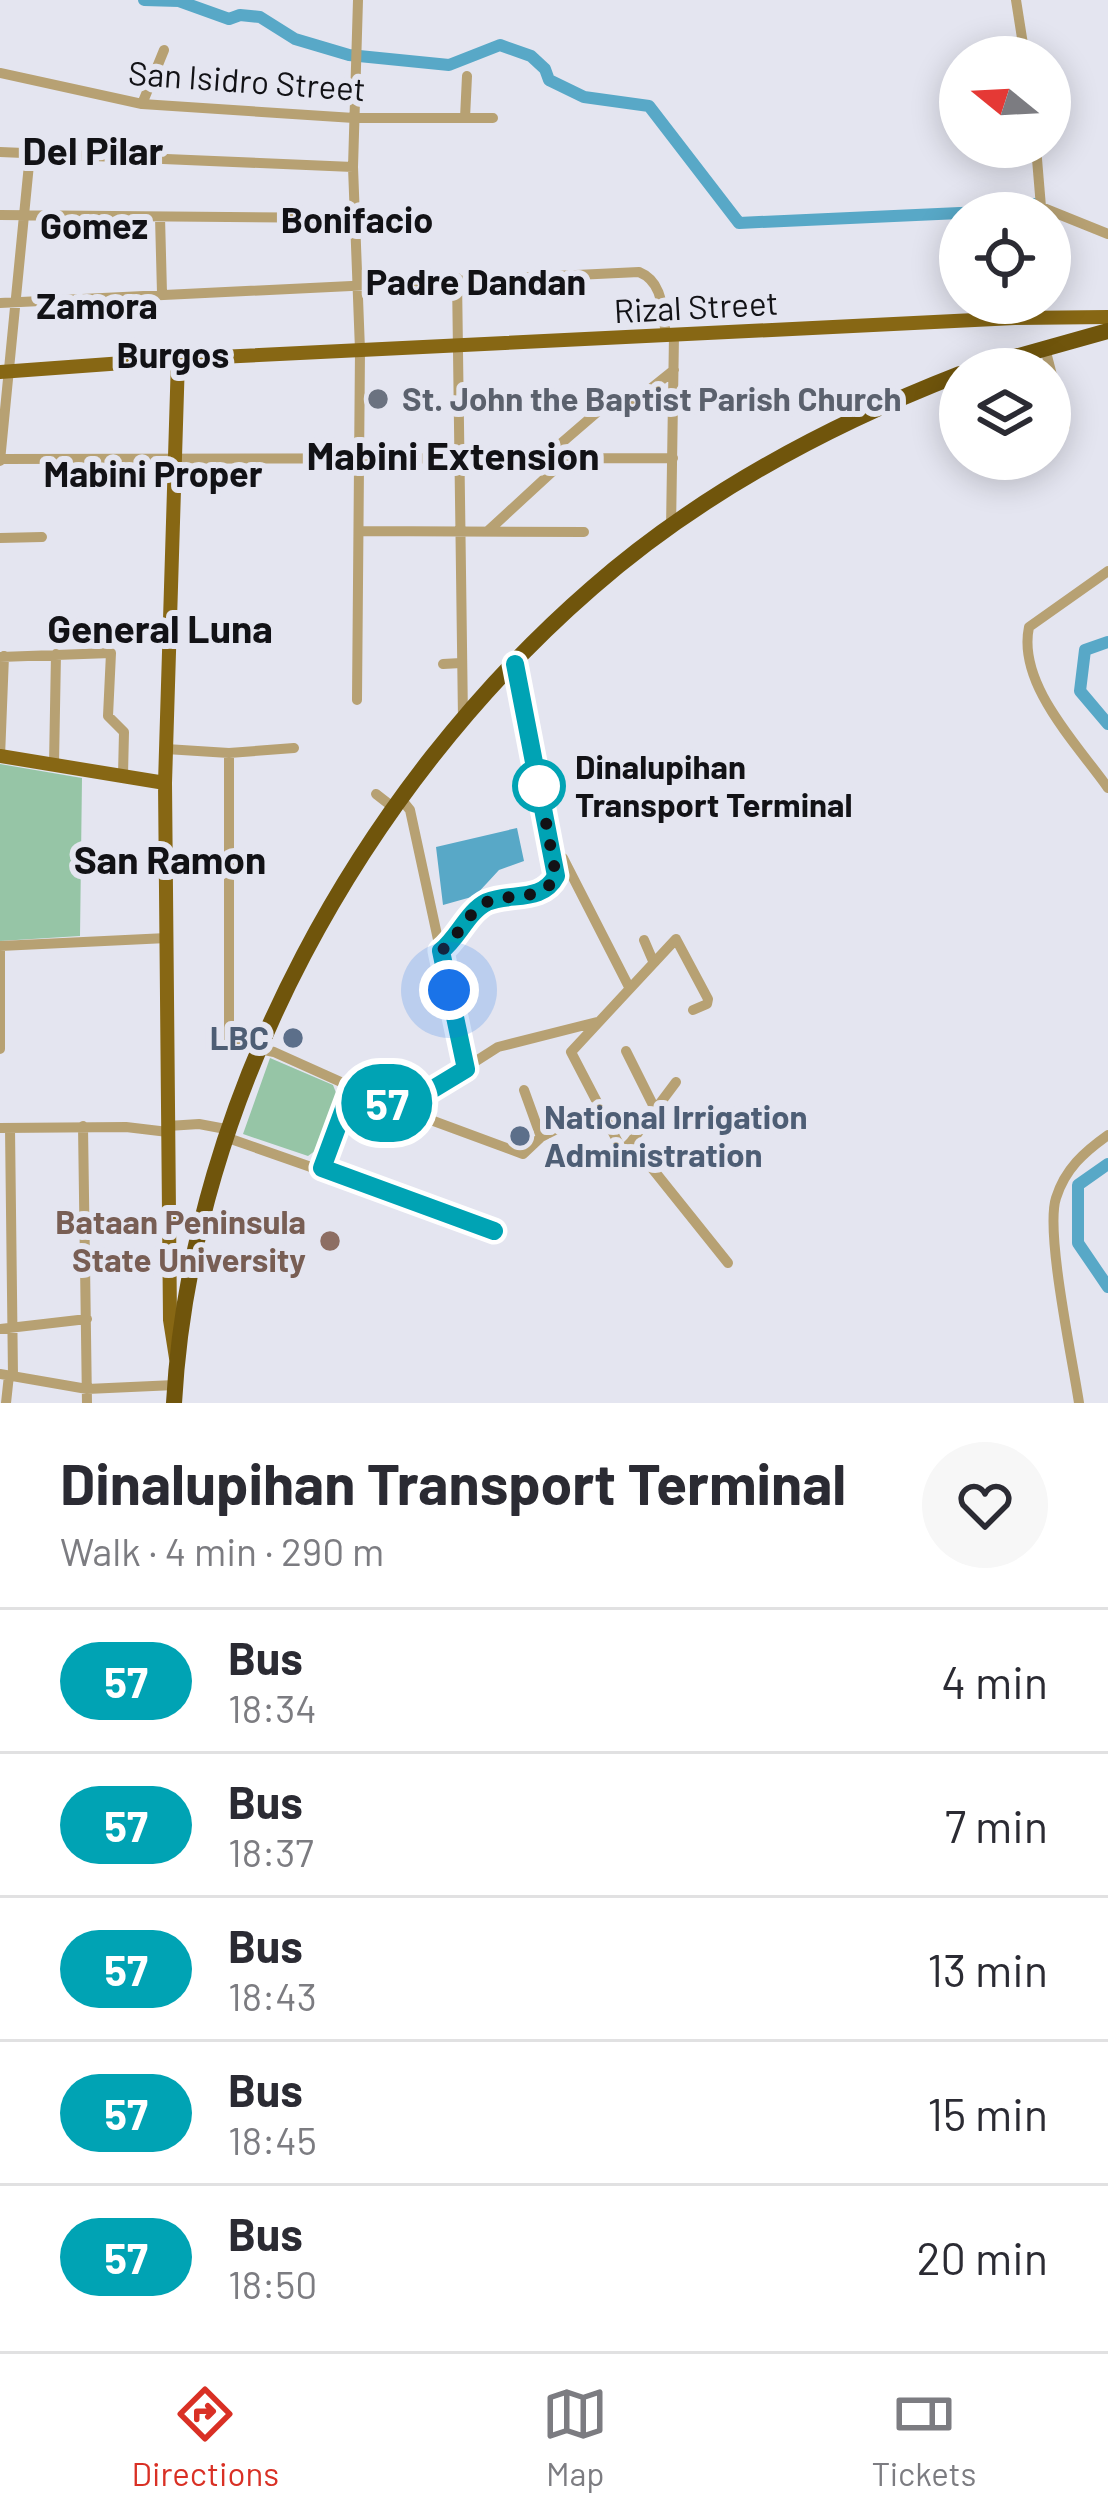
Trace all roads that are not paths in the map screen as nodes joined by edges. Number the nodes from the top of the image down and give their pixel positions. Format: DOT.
graph roads {
  1 [pos="358,0"];
  2 [pos="1016,0"];
  3 [pos="1022,36"];
  4 [pos="164,50"];
  5 [pos="0,73"];
  6 [pos="467,76"];
  7 [pos="142,104"];
  8 [pos="354,118"];
  9 [pos="465,118"];
  10 [pos="494,118"];
  11 [pos="0,152"];
  12 [pos="30,154"];
  13 [pos="352,167"];
  14 [pos="1038,168"];
  15 [pos="0,215"];
  16 [pos="22,216"];
  17 [pos="160,217"];
  18 [pos="354,218"];
  19 [pos="1108,234"];
  20 [pos="458,278"];
  21 [pos="358,284"];
  22 [pos="162,292"];
  23 [pos="0,303"];
  24 [pos="16,303"];
  25 [pos="1108,317"];
  26 [pos="1108,331"];
  27 [pos="670,335"];
  28 [pos="457,345"];
  29 [pos="1045,348"];
  30 [pos="360,350"];
  31 [pos="178,359"];
  32 [pos="674,370"];
  33 [pos="6,372"];
  34 [pos="939,383"];
  35 [pos="457,458"];
  36 [pos="544,458"];
  37 [pos="567,458"];
  38 [pos="673,458"];
  39 [pos="173,460"];
  40 [pos="359,460"];
  41 [pos="0,461"];
  42 [pos="673,494"];
  43 [pos="694,512"];
  44 [pos="488,530"];
  45 [pos="671,530"];
  46 [pos="360,531"];
  47 [pos="458,531"];
  48 [pos="584,532"];
  49 [pos="0,538"];
  50 [pos="42,538"];
  51 [pos="1108,571"];
  52 [pos="56,654"];
  53 [pos="2,657"];
  54 [pos="461,663"];
  55 [pos="443,664"];
  56 [pos="515,664"];
  57 [pos="357,700"];
  58 [pos="463,721"];
  59 [pos="420,741"];
  60 [pos="294,748"];
  61 [pos="166,749"];
  62 [pos="229,753"];
  63 [pos="435,753"];
  64 [pos="0,756"];
  65 [pos="54,764"];
  66 [pos="123,776"];
  67 [pos="165,783"];
  68 [pos="1108,788"];
  69 [pos="376,794"];
  70 [pos="398,803"];
  71 [pos="554,862"];
  72 [pos="167,938"];
  73 [pos="644,940"];
  74 [pos="441,951"];
  75 [pos="653,962"];
  76 [pos="0,985"];
  77 [pos="629,987"];
  78 [pos="693,1010"];
  79 [pos="597,1022"];
  80 [pos="0,1023"];
  81 [pos="261,1048"];
  82 [pos="0,1049"];
  83 [pos="626,1051"];
  84 [pos="466,1069"];
  85 [pos="676,1082"];
  86 [pos="352,1087"];
  87 [pos="524,1090"];
  88 [pos="598,1108"];
  89 [pos="400,1109"];
  90 [pos="656,1111"];
  91 [pos="83,1126"];
  92 [pos="5,1128"];
  93 [pos="168,1129"];
  94 [pos="230,1134"];
  95 [pos="1108,1135"];
  96 [pos="542,1137"];
  97 [pos="627,1146"];
  98 [pos="609,1164"];
  99 [pos="322,1168"];
  100 [pos="494,1231"];
  101 [pos="728,1263"];
  102 [pos="87,1319"];
  103 [pos="14,1326"];
  104 [pos="0,1329"];
  105 [pos="177,1363"];
  106 [pos="7,1375"];
  107 [pos="87,1389"];
  108 [pos="174,1394"];
  109 [pos="6,1403"];
  110 [pos="88,1403"];
  111 [pos="1079,1403"];
  1 -- 8 [label="street"];
  2 -- 3 [label="street"];
  4 -- 7 [label="street"];
  5 -- 7 [label="street, San Isidro Street"];
  6 -- 9 [label="street"];
  7 -- 8 [label="street, San Isidro Street"];
  8 -- 9 [label="street, San Isidro Street"];
  8 -- 13 [label="street"];
  9 -- 10 [label="street, San Isidro Street"];
  11 -- 12 [label="street"];
  12 -- 13 [label="street"];
  12 -- 16 [label="street"];
  13 -- 18 [label="street"];
  14 -- 19 [label="street"];
  15 -- 16 [label="street"];
  16 -- 17 [label="street"];
  16 -- 24 [label="street"];
  17 -- 18 [label="street"];
  17 -- 22 [label="street"];
  18 -- 21 [label="street"];
  20 -- 21 [label="street"];
  20 -- 27 [label="street"];
  20 -- 28 [label="street"];
  21 -- 22 [label="street"];
  21 -- 30 [label="street"];
  22 -- 24 [label="street"];
  23 -- 24 [label="street"];
  24 -- 33 [label="street"];
  25 -- 27 [label="main road, Rizal Street"];
  26 -- 29 [label="highway"];
  27 -- 28 [label="main road, Rizal Street"];
  27 -- 32 [label="street"];
  28 -- 30 [label="main road, Rizal Street"];
  28 -- 35 [label="street"];
  30 -- 31 [label="main road, Rizal Street"];
  30 -- 40 [label="street"];
  31 -- 33 [label="main road, Rizal Street"];
  31 -- 39 [label="main road"];
  32 -- 36 [label="street"];
  32 -- 38 [label="street"];
  33 -- 41 [label="street"];
  34 -- 43 [label="highway"];
  35 -- 36 [label="street"];
  35 -- 40 [label="street"];
  35 -- 47 [label="street"];
  36 -- 37 [label="street"];
  37 -- 38 [label="street"];
  37 -- 44 [label="street"];
  38 -- 42 [label="street"];
  39 -- 40 [label="street"];
  39 -- 41 [label="street"];
  39 -- 61 [label="main road"];
  40 -- 46 [label="street"];
  42 -- 43 [label="street"];
  42 -- 45 [label="street"];
  43 -- 45 [label="highway"];
  44 -- 47 [label="street"];
  44 -- 48 [label="street"];
  45 -- 56 [label="highway"];
  46 -- 47 [label="street"];
  46 -- 57 [label="street"];
  47 -- 54 [label="street"];
  49 -- 50 [label="street"];
  51 -- 68 [label="street"];
  52 -- 53 [label="street"];
  52 -- 65 [label="street"];
  52 -- 66 [label="street"];
  53 -- 64 [label="street"];
  54 -- 55 [label="street"];
  54 -- 58 [label="street"];
  56 -- 58 [label="highway"];
  56 -- 71 [label="street"];
  58 -- 63 [label="highway"];
  59 -- 63 [label="street"];
  60 -- 62 [label="street"];
  61 -- 62 [label="street"];
  61 -- 67 [label="main road"];
  62 -- 81 [label="street"];
  63 -- 70 [label="highway"];
  64 -- 65 [label="main road"];
  65 -- 66 [label="main road"];
  66 -- 67 [label="main road"];
  67 -- 72 [label="main road"];
  69 -- 70 [label="street"];
  70 -- 74 [label="street"];
  70 -- 81 [label="highway"];
  71 -- 74 [label="street"];
  71 -- 77 [label="street"];
  72 -- 76 [label="street"];
  72 -- 93 [label="main road"];
  73 -- 75 [label="street"];
  74 -- 84 [label="street"];
  75 -- 77 [label="street"];
  75 -- 78 [label="street"];
  76 -- 80 [label="street"];
  77 -- 79 [label="street"];
  79 -- 84 [label="street"];
  79 -- 88 [label="street"];
  80 -- 82 [label="street"];
  81 -- 86 [label="street"];
  81 -- 94 [label="highway"];
  83 -- 90 [label="street"];
  84 -- 89 [label="street"];
  85 -- 90 [label="street"];
  86 -- 89 [label="street"];
  86 -- 99 [label="street"];
  87 -- 96 [label="street"];
  88 -- 96 [label="street"];
  88 -- 97 [label="street"];
  89 -- 96 [label="street"];
  90 -- 97 [label="street"];
  91 -- 92 [label="street"];
  91 -- 93 [label="street"];
  91 -- 102 [label="street"];
  92 -- 103 [label="street"];
  93 -- 94 [label="street"];
  93 -- 105 [label="main road"];
  94 -- 99 [label="street"];
  94 -- 105 [label="highway"];
  95 -- 111 [label="street"];
  97 -- 98 [label="street"];
  97 -- 101 [label="street"];
  99 -- 100 [label="street"];
  102 -- 103 [label="street"];
  102 -- 107 [label="street"];
  103 -- 104 [label="street"];
  103 -- 106 [label="street"];
  105 -- 108 [label="highway"];
  106 -- 107 [label="street"];
  106 -- 109 [label="street"];
  107 -- 108 [label="street"];
  107 -- 110 [label="street"];
}
